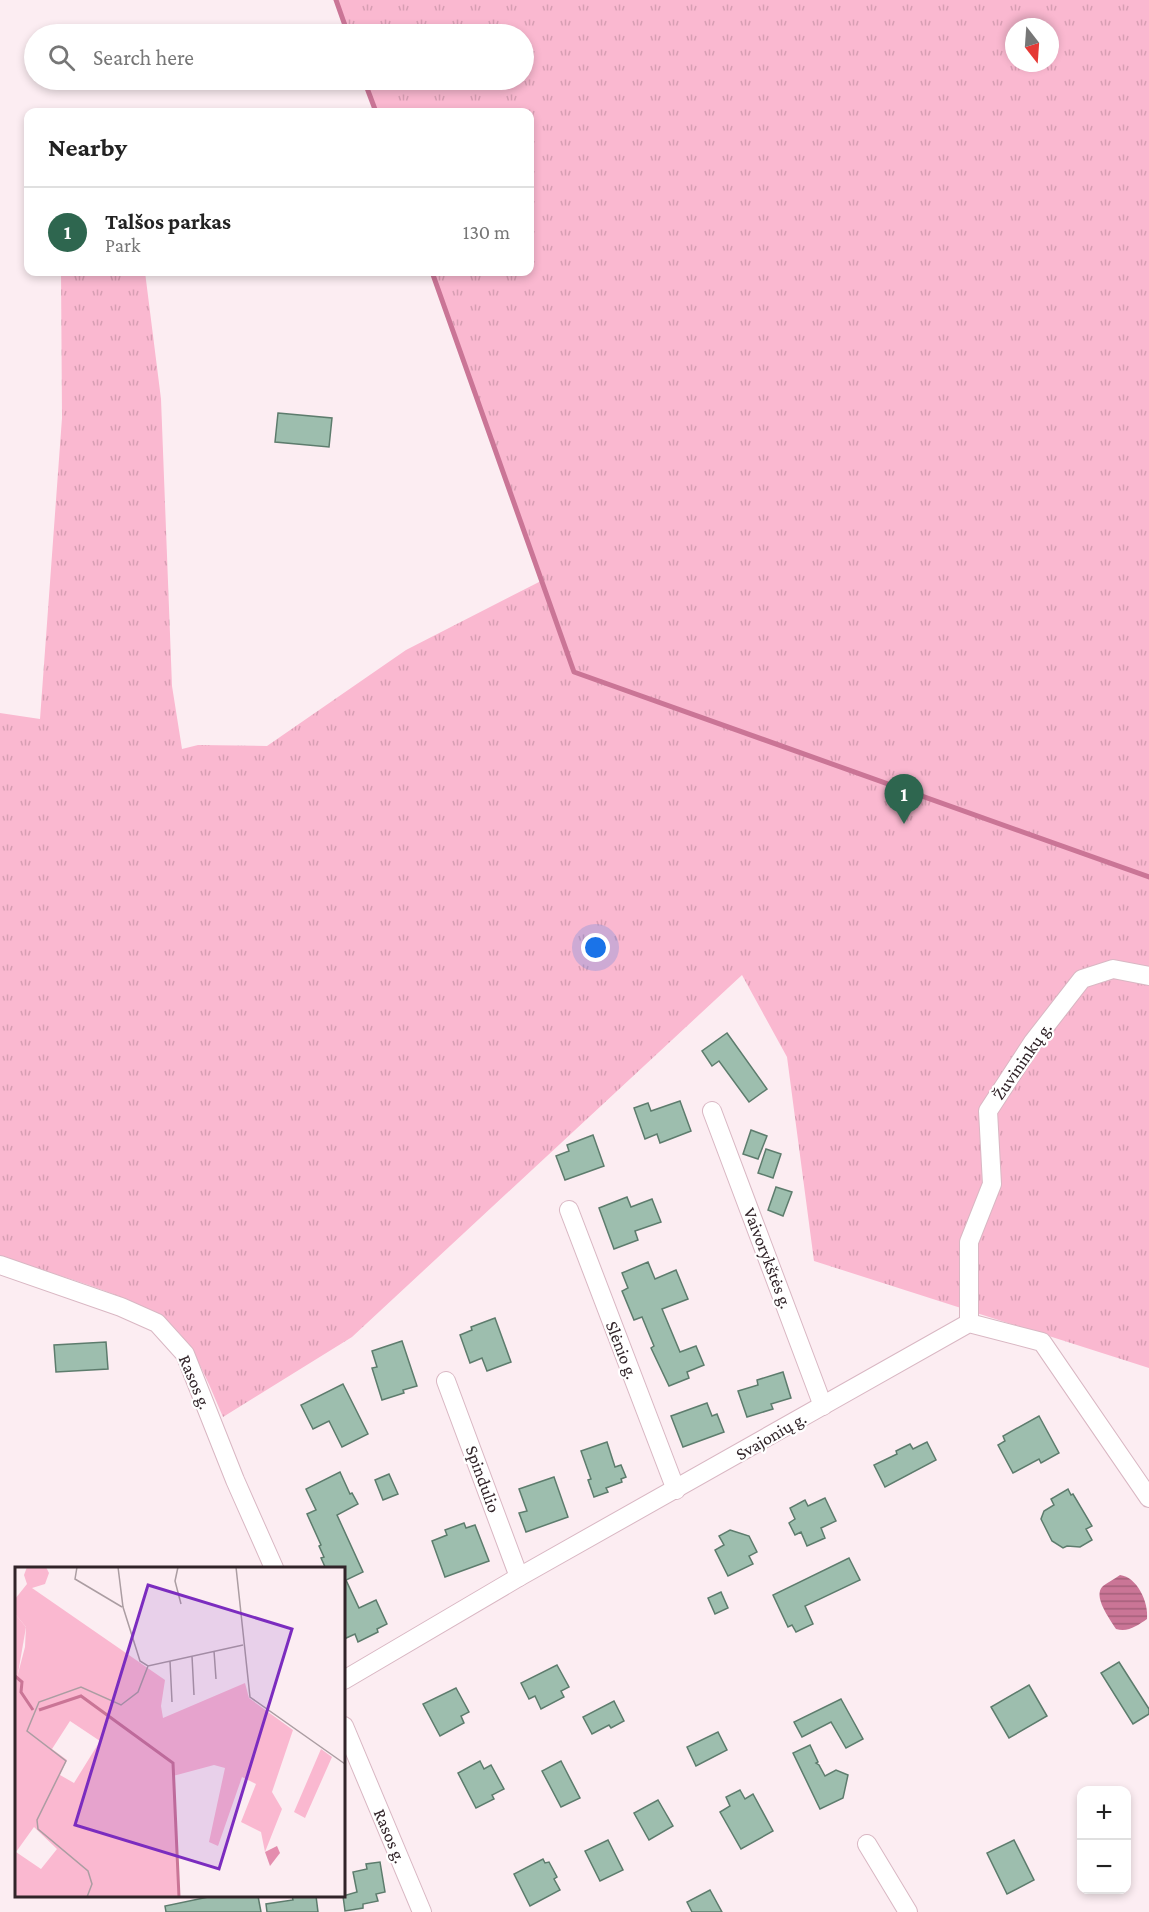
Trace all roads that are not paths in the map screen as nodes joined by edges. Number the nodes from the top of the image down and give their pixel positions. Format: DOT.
graph roads {
  1 [pos="1149,976"];
  2 [pos="712,1111"];
  3 [pos="569,1210"];
  4 [pos="0,1265"];
  5 [pos="969,1323"];
  6 [pos="446,1381"];
  7 [pos="823,1406"];
  8 [pos="676,1490"];
  9 [pos="1149,1498"];
  10 [pos="273,1567"];
  11 [pos="519,1577"];
  12 [pos="345,1679"];
  13 [pos="345,1728"];
  14 [pos="867,1844"];
  15 [pos="422,1912"];
  16 [pos="908,1912"];
  1 -- 5 [label="street, Žuvininkų g."];
  2 -- 7 [label="street, Vaivorykštės g."];
  3 -- 8 [label="street, Slėnio g."];
  4 -- 10 [label="street, Rasos g."];
  5 -- 7 [label="street, Svajonių g."];
  5 -- 9 [label="street"];
  6 -- 11 [label="street, Spindulio"];
  7 -- 8 [label="street, Svajonių g."];
  8 -- 11 [label="street, Svajonių g."];
  11 -- 12 [label="street, Svajonių g."];
  13 -- 15 [label="street, Rasos g."];
  14 -- 16 [label="street"];
}
